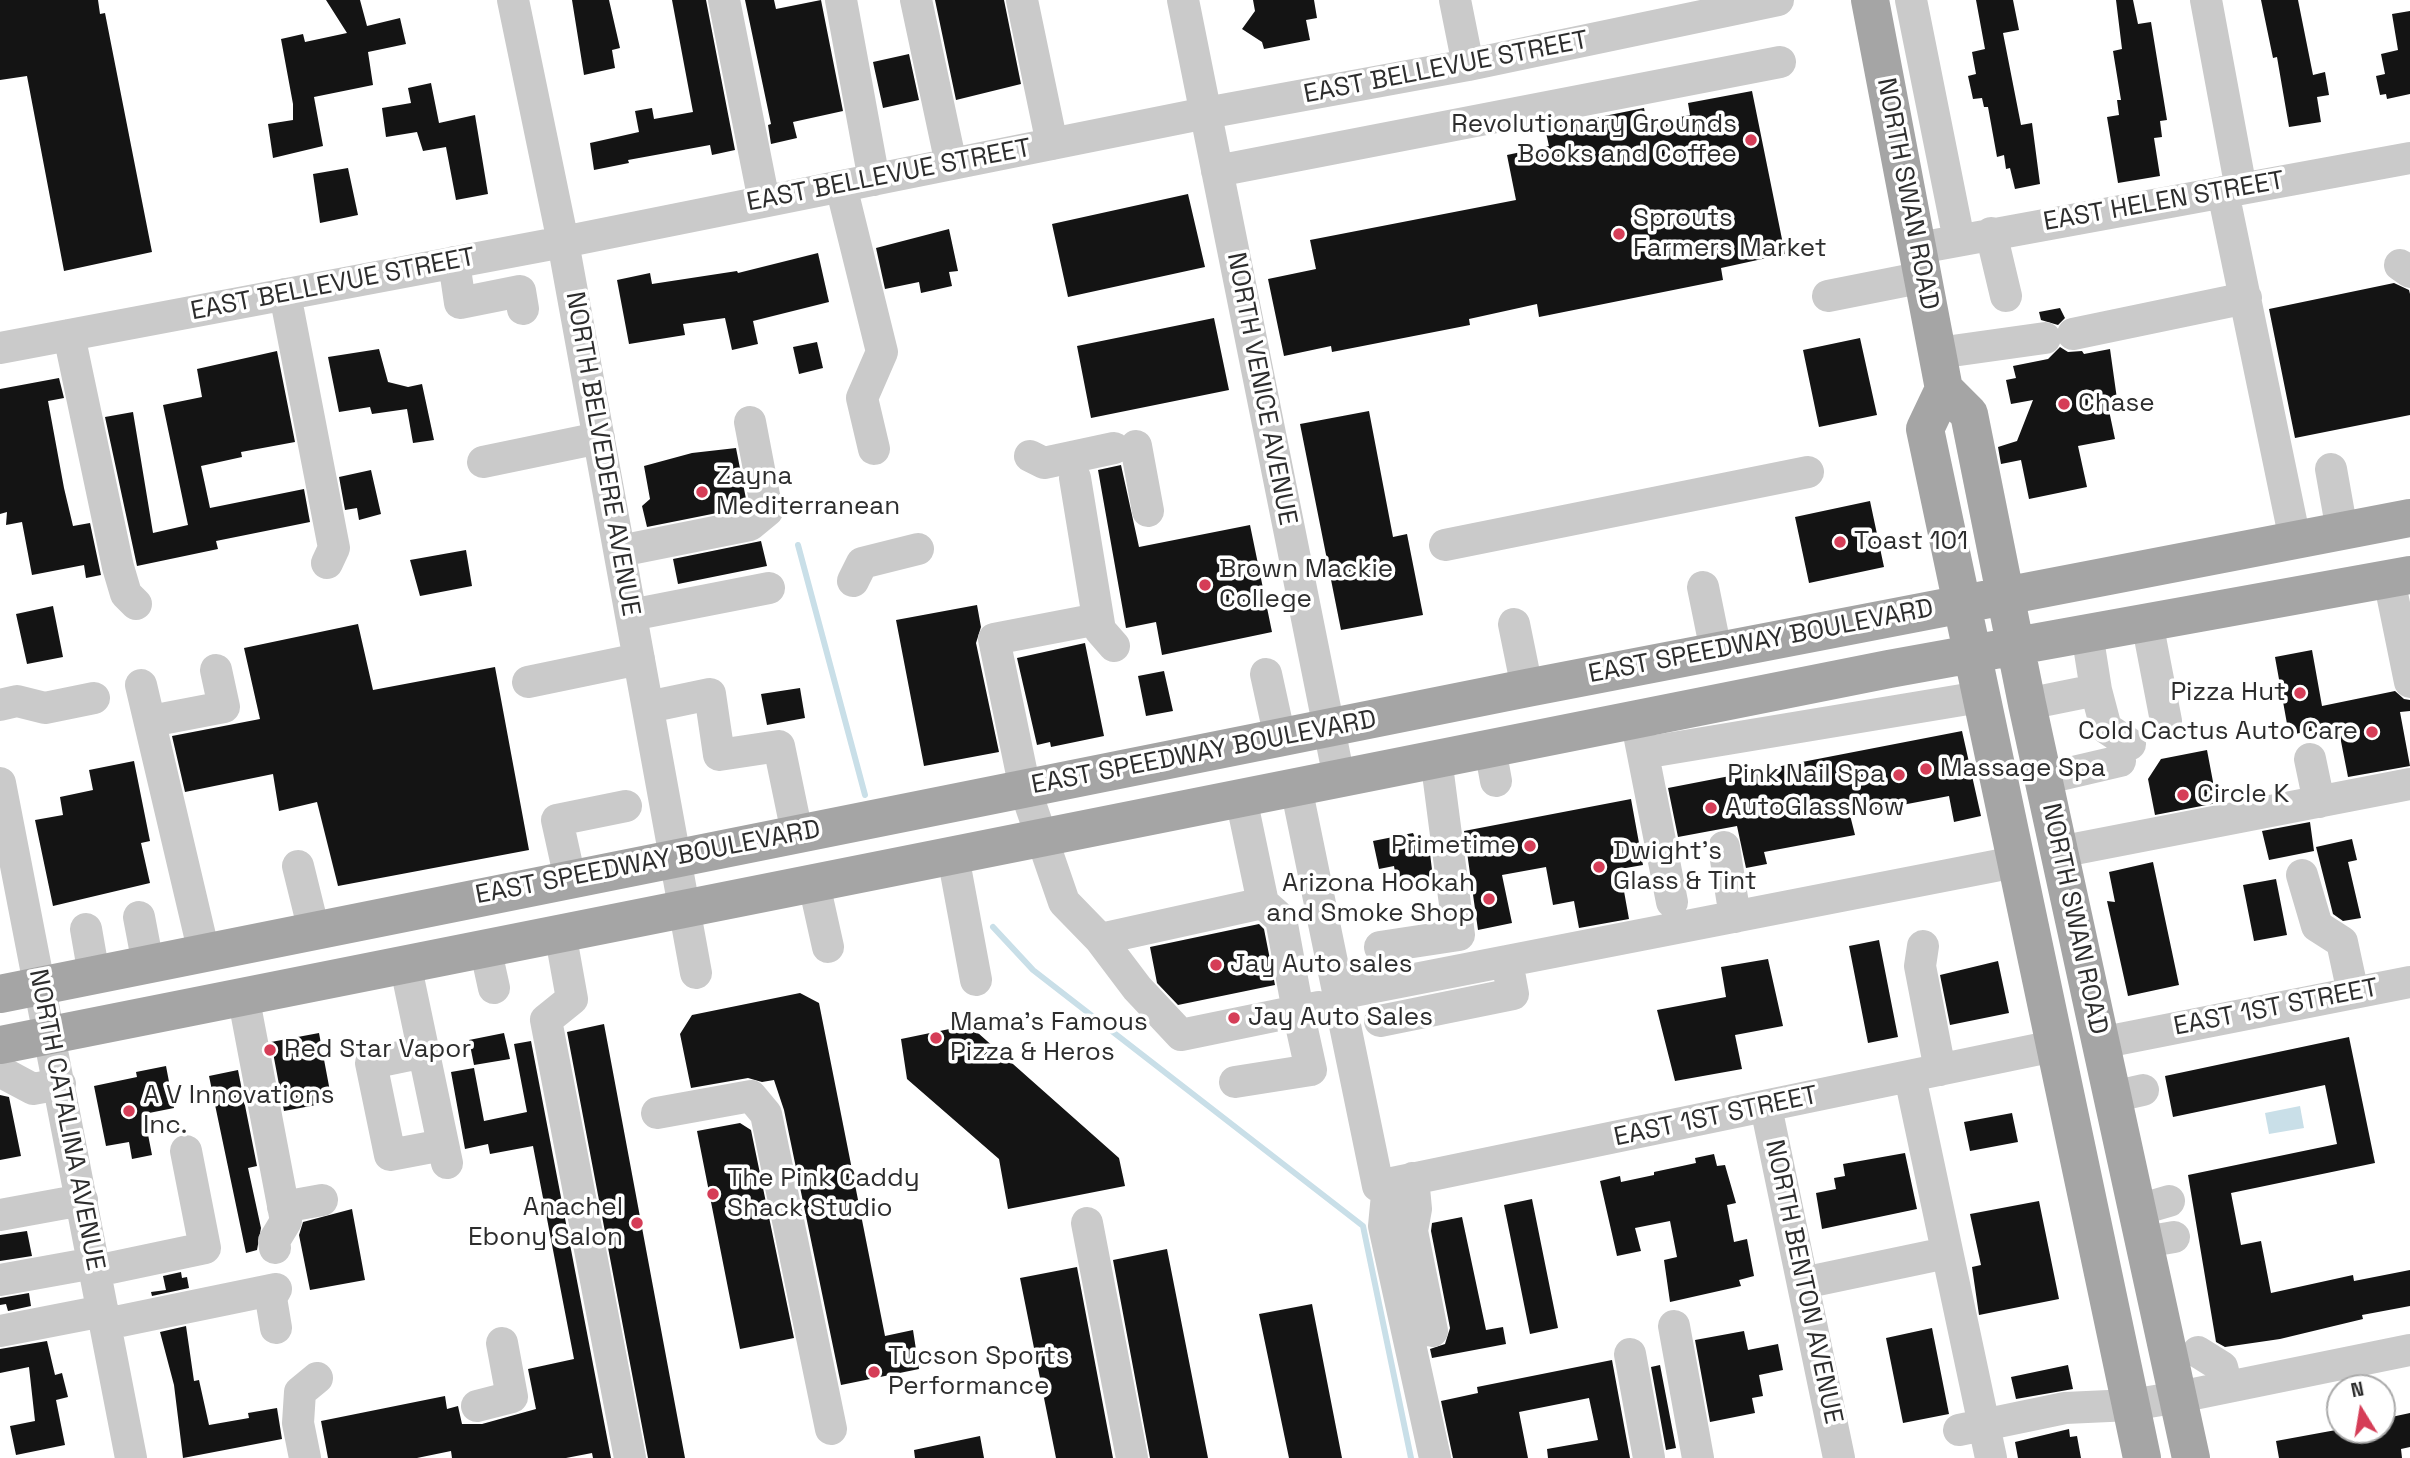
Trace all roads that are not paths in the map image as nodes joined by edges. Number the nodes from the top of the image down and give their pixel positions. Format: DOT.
graph roads {
  1 [pos="513,0"];
  2 [pos="724,0"];
  3 [pos="841,0"];
  4 [pos="916,0"];
  5 [pos="1023,0"];
  6 [pos="1183,0"];
  7 [pos="1455,0"];
  8 [pos="1778,0"];
  9 [pos="1870,0"];
  10 [pos="1911,0"];
  11 [pos="2206,0"];
  12 [pos="1780,62"];
  13 [pos="1468,65"];
  14 [pos="1206,113"];
  15 [pos="1052,144"];
  16 [pos="2410,159"];
  17 [pos="951,164"];
  18 [pos="1217,171"];
  19 [pos="874,180"];
  20 [pos="841,186"];
  21 [pos="2232,191"];
  22 [pos="764,201"];
  23 [pos="1991,233"];
  24 [pos="1959,240"];
  25 [pos="563,242"];
  26 [pos="454,262"];
  27 [pos="1921,262"];
  28 [pos="285,294"];
  29 [pos="1828,296"];
  30 [pos="2006,296"];
  31 [pos="2246,298"];
  32 [pos="523,309"];
  33 [pos="69,335"];
  34 [pos="0,348"];
  35 [pos="1941,371"];
  36 [pos="750,422"];
  37 [pos="599,438"];
  38 [pos="874,449"];
  39 [pos="1030,456"];
  40 [pos="483,462"];
  41 [pos="2331,469"];
  42 [pos="1808,472"];
  43 [pos="1075,478"];
  44 [pos="1148,511"];
  45 [pos="2410,518"];
  46 [pos="2342,531"];
  47 [pos="2294,540"];
  48 [pos="1445,545"];
  49 [pos="918,549"];
  50 [pos="620,551"];
  51 [pos="327,563"];
  52 [pos="2400,577"];
  53 [pos="853,581"];
  54 [pos="1703,587"];
  55 [pos="769,588"];
  56 [pos="2004,595"];
  57 [pos="136,604"];
  58 [pos="1961,604"];
  59 [pos="631,615"];
  60 [pos="1098,619"];
  61 [pos="2147,622"];
  62 [pos="1514,624"];
  63 [pos="2087,633"];
  64 [pos="2015,645"];
  65 [pos="1114,646"];
  66 [pos="1716,651"];
  67 [pos="1970,653"];
  68 [pos="639,659"];
  69 [pos="1889,669"];
  70 [pos="216,670"];
  71 [pos="1266,674"];
  72 [pos="528,682"];
  73 [pos="2410,682"];
  74 [pos="141,685"];
  75 [pos="1527,688"];
  76 [pos="1794,688"];
  77 [pos="2096,690"];
  78 [pos="1980,697"];
  79 [pos="94,698"];
  80 [pos="2027,704"];
  81 [pos="0,705"];
  82 [pos="648,707"];
  83 [pos="1898,711"];
  84 [pos="151,721"];
  85 [pos="2166,721"];
  86 [pos="1707,724"];
  87 [pos="1330,727"];
  88 [pos="1799,727"];
  89 [pos="1639,736"];
  90 [pos="1280,738"];
  91 [pos="1436,758"];
  92 [pos="2311,759"];
  93 [pos="1339,778"];
  94 [pos="2043,779"];
  95 [pos="0,783"];
  96 [pos="2410,784"];
  97 [pos="1296,787"];
  98 [pos="1026,789"];
  99 [pos="1241,798"];
  100 [pos="2319,802"];
  101 [pos="626,806"];
  102 [pos="797,833"];
  103 [pos="1043,838"];
  104 [pos="1724,847"];
  105 [pos="2059,852"];
  106 [pos="953,856"];
  107 [pos="675,858"];
  108 [pos="2015,862"];
  109 [pos="298,866"];
  110 [pos="2302,875"];
  111 [pos="570,879"];
  112 [pos="814,884"];
  113 [pos="1672,902"];
  114 [pos="1264,903"];
  115 [pos="686,909"];
  116 [pos="139,917"];
  117 [pos="1735,917"];
  118 [pos="86,929"];
  119 [pos="314,931"];
  120 [pos="560,932"];
  121 [pos="1100,939"];
  122 [pos="1923,946"];
  123 [pos="485,947"];
  124 [pos="828,947"];
  125 [pos="1380,947"];
  126 [pos="204,953"];
  127 [pos="1507,961"];
  128 [pos="405,963"];
  129 [pos="148,964"];
  130 [pos="696,973"];
  131 [pos="94,975"];
  132 [pos="976,980"];
  133 [pos="2410,982"];
  134 [pos="41,986"];
  135 [pos="494,988"];
  136 [pos="2353,993"];
  137 [pos="0,994"];
  138 [pos="243,995"];
  139 [pos="1339,999"];
  140 [pos="1298,1011"];
  141 [pos="1380,1021"];
  142 [pos="51,1035"];
  143 [pos="2100,1043"];
  144 [pos="2054,1046"];
  145 [pos="424,1052"];
  146 [pos="3,1060"];
  147 [pos="1925,1073"];
  148 [pos="1235,1082"];
  149 [pos="60,1084"];
  150 [pos="1766,1107"];
  151 [pos="657,1114"];
  152 [pos="186,1151"];
  153 [pos="1393,1183"];
  154 [pos="82,1200"];
  155 [pos="322,1200"];
  156 [pos="283,1207"];
  157 [pos="0,1215"];
  158 [pos="1087,1223"];
  159 [pos="275,1248"];
  160 [pos="1946,1253"];
  161 [pos="95,1267"];
  162 [pos="58,1269"];
  163 [pos="0,1280"];
  164 [pos="1803,1283"];
  165 [pos="105,1317"];
  166 [pos="66,1318"];
  167 [pos="1674,1326"];
  168 [pos="276,1328"];
  169 [pos="0,1331"];
  170 [pos="1432,1331"];
  171 [pos="502,1343"];
  172 [pos="2410,1350"];
  173 [pos="2198,1352"];
  174 [pos="1630,1354"];
  175 [pos="317,1378"];
  176 [pos="2227,1387"];
  177 [pos="2179,1397"];
  178 [pos="2131,1405"];
  179 [pos="477,1406"];
  180 [pos="1971,1427"];
  181 [pos="831,1429"];
  182 [pos="131,1458"];
  183 [pos="304,1458"];
  184 [pos="630,1458"];
  185 [pos="1132,1458"];
  186 [pos="1435,1458"];
  187 [pos="1649,1458"];
  188 [pos="1698,1458"];
  189 [pos="1839,1458"];
  190 [pos="1991,1458"];
  191 [pos="2142,1458"];
  192 [pos="2191,1458"];
  1 -- 25 [label="street, NORTH BELVEDERE AVENUE"];
  2 -- 22 [label="street"];
  3 -- 19 [label="street"];
  4 -- 17 [label="street"];
  5 -- 15 [label="street"];
  6 -- 14 [label="street, NORTH VENICE AVENUE"];
  7 -- 13 [label="street"];
  8 -- 13 [label="street, EAST BELLEVUE STREET"];
  9 -- 27 [label="main road, NORTH SWAN ROAD"];
  10 -- 24 [label="street, NORTH SWAN ROAD"];
  11 -- 21 [label="street"];
  12 -- 18 [label="street"];
  13 -- 14 [label="street, EAST BELLEVUE STREET"];
  14 -- 15 [label="street, EAST BELLEVUE STREET"];
  14 -- 18 [label="street, NORTH VENICE AVENUE"];
  15 -- 17 [label="street, EAST BELLEVUE STREET"];
  16 -- 21 [label="street, EAST HELEN STREET"];
  17 -- 19 [label="street, EAST BELLEVUE STREET"];
  18 -- 87 [label="street, NORTH VENICE AVENUE"];
  19 -- 20 [label="street, EAST BELLEVUE STREET"];
  20 -- 22 [label="street, EAST BELLEVUE STREET"];
  20 -- 38 [label="street"];
  21 -- 23 [label="street, EAST HELEN STREET"];
  21 -- 31 [label="street"];
  22 -- 25 [label="street, EAST BELLEVUE STREET"];
  23 -- 24 [label="street, EAST HELEN STREET"];
  23 -- 30 [label="street"];
  24 -- 27 [label="street, EAST HELEN STREET"];
  25 -- 26 [label="street, EAST BELLEVUE STREET"];
  25 -- 37 [label="street, NORTH BELVEDERE AVENUE"];
  26 -- 28 [label="street, EAST BELLEVUE STREET"];
  26 -- 32 [label="street"];
  27 -- 29 [label="street, EAST HELEN STREET"];
  27 -- 35 [label="main road, NORTH SWAN ROAD"];
  28 -- 33 [label="street, EAST BELLEVUE STREET"];
  28 -- 51 [label="street"];
  31 -- 35 [label="street"];
  31 -- 47 [label="street"];
  33 -- 34 [label="street, EAST BELLEVUE STREET"];
  33 -- 57 [label="street"];
  35 -- 56 [label="main road, NORTH SWAN ROAD"];
  35 -- 58 [label="main road, NORTH SWAN ROAD"];
  36 -- 50 [label="street"];
  37 -- 40 [label="street"];
  37 -- 50 [label="street, NORTH BELVEDERE AVENUE"];
  39 -- 44 [label="street"];
  41 -- 46 [label="street"];
  42 -- 48 [label="street"];
  43 -- 60 [label="street"];
  45 -- 46 [label="main road, EAST SPEEDWAY BOULEVARD"];
  46 -- 47 [label="main road, EAST SPEEDWAY BOULEVARD"];
  47 -- 56 [label="main road, EAST SPEEDWAY BOULEVARD"];
  49 -- 53 [label="street"];
  50 -- 59 [label="street, NORTH BELVEDERE AVENUE"];
  52 -- 61 [label="main road, EAST SPEEDWAY BOULEVARD"];
  52 -- 73 [label="street"];
  54 -- 66 [label="street"];
  55 -- 59 [label="street"];
  56 -- 58 [label="main road, EAST SPEEDWAY BOULEVARD"];
  56 -- 64 [label="main road, NORTH SWAN ROAD"];
  58 -- 66 [label="main road, EAST SPEEDWAY BOULEVARD"];
  58 -- 67 [label="main road, NORTH SWAN ROAD"];
  59 -- 68 [label="street, NORTH BELVEDERE AVENUE"];
  60 -- 65 [label="street"];
  60 -- 98 [label="street"];
  61 -- 63 [label="main road, EAST SPEEDWAY BOULEVARD"];
  61 -- 85 [label="street"];
  62 -- 75 [label="street"];
  63 -- 64 [label="main road, EAST SPEEDWAY BOULEVARD"];
  63 -- 77 [label="street"];
  64 -- 67 [label="main road, EAST SPEEDWAY BOULEVARD"];
  64 -- 80 [label="main road, NORTH SWAN ROAD"];
  66 -- 75 [label="main road, EAST SPEEDWAY BOULEVARD"];
  67 -- 69 [label="main road, EAST SPEEDWAY BOULEVARD"];
  67 -- 78 [label="main road, NORTH SWAN ROAD"];
  68 -- 72 [label="street"];
  68 -- 82 [label="street, NORTH BELVEDERE AVENUE"];
  69 -- 76 [label="main road, EAST SPEEDWAY BOULEVARD"];
  69 -- 83 [label="street"];
  70 -- 84 [label="street"];
  71 -- 90 [label="street"];
  74 -- 84 [label="street"];
  75 -- 87 [label="main road, EAST SPEEDWAY BOULEVARD"];
  76 -- 86 [label="main road, EAST SPEEDWAY BOULEVARD"];
  76 -- 88 [label="street"];
  77 -- 80 [label="street"];
  77 -- 94 [label="street"];
  78 -- 83 [label="street"];
  78 -- 108 [label="main road, NORTH SWAN ROAD"];
  79 -- 81 [label="street"];
  80 -- 94 [label="main road, NORTH SWAN ROAD"];
  82 -- 102 [label="street"];
  82 -- 107 [label="street, NORTH BELVEDERE AVENUE"];
  83 -- 88 [label="street"];
  84 -- 126 [label="street"];
  86 -- 88 [label="street"];
  86 -- 89 [label="main road, EAST SPEEDWAY BOULEVARD"];
  87 -- 90 [label="main road, EAST SPEEDWAY BOULEVARD"];
  87 -- 93 [label="street, NORTH VENICE AVENUE"];
  89 -- 91 [label="main road, EAST SPEEDWAY BOULEVARD"];
  89 -- 113 [label="street"];
  90 -- 98 [label="main road, EAST SPEEDWAY BOULEVARD"];
  91 -- 93 [label="main road, EAST SPEEDWAY BOULEVARD"];
  91 -- 125 [label="street"];
  92 -- 100 [label="street"];
  93 -- 97 [label="main road, EAST SPEEDWAY BOULEVARD"];
  94 -- 105 [label="main road, NORTH SWAN ROAD"];
  95 -- 134 [label="street, NORTH CATALINA AVENUE"];
  96 -- 100 [label="street"];
  97 -- 99 [label="main road, EAST SPEEDWAY BOULEVARD"];
  97 -- 139 [label="street"];
  98 -- 102 [label="main road, EAST SPEEDWAY BOULEVARD"];
  98 -- 103 [label="street"];
  99 -- 103 [label="main road, EAST SPEEDWAY BOULEVARD"];
  99 -- 114 [label="street"];
  100 -- 105 [label="street"];
  101 -- 111 [label="street"];
  102 -- 107 [label="main road, EAST SPEEDWAY BOULEVARD"];
  103 -- 106 [label="main road, EAST SPEEDWAY BOULEVARD"];
  103 -- 121 [label="street"];
  104 -- 117 [label="street"];
  105 -- 143 [label="main road, NORTH SWAN ROAD"];
  106 -- 112 [label="main road, EAST SPEEDWAY BOULEVARD"];
  106 -- 132 [label="street"];
  107 -- 111 [label="main road, EAST SPEEDWAY BOULEVARD"];
  107 -- 115 [label="street, NORTH BELVEDERE AVENUE"];
  108 -- 117 [label="street"];
  108 -- 144 [label="main road, NORTH SWAN ROAD"];
  109 -- 119 [label="street"];
  110 -- 136 [label="street"];
  111 -- 119 [label="main road, EAST SPEEDWAY BOULEVARD"];
  112 -- 115 [label="main road, EAST SPEEDWAY BOULEVARD"];
  112 -- 124 [label="street"];
  114 -- 121 [label="street"];
  114 -- 140 [label="street"];
  115 -- 120 [label="main road, EAST SPEEDWAY BOULEVARD"];
  115 -- 130 [label="street, NORTH BELVEDERE AVENUE"];
  116 -- 129 [label="street"];
  117 -- 127 [label="street"];
  118 -- 131 [label="street"];
  119 -- 126 [label="main road, EAST SPEEDWAY BOULEVARD"];
  120 -- 123 [label="main road, EAST SPEEDWAY BOULEVARD"];
  120 -- 184 [label="street"];
  121 -- 140 [label="street"];
  122 -- 147 [label="street"];
  123 -- 128 [label="main road, EAST SPEEDWAY BOULEVARD"];
  123 -- 135 [label="street"];
  126 -- 129 [label="main road, EAST SPEEDWAY BOULEVARD"];
  127 -- 139 [label="street"];
  127 -- 141 [label="street"];
  128 -- 138 [label="main road, EAST SPEEDWAY BOULEVARD"];
  128 -- 145 [label="street"];
  129 -- 131 [label="main road, EAST SPEEDWAY BOULEVARD"];
  131 -- 134 [label="main road, EAST SPEEDWAY BOULEVARD"];
  133 -- 136 [label="street, EAST 1ST STREET"];
  134 -- 137 [label="main road, EAST SPEEDWAY BOULEVARD"];
  134 -- 142 [label="street, NORTH CATALINA AVENUE"];
  136 -- 143 [label="street, EAST 1ST STREET"];
  138 -- 142 [label="main road, EAST SPEEDWAY BOULEVARD"];
  138 -- 156 [label="street"];
  139 -- 140 [label="street"];
  139 -- 153 [label="street"];
  140 -- 148 [label="street"];
  142 -- 146 [label="main road, EAST SPEEDWAY BOULEVARD"];
  142 -- 149 [label="street, NORTH CATALINA AVENUE"];
  143 -- 177 [label="main road, NORTH SWAN ROAD"];
  144 -- 147 [label="street, EAST 1ST STREET"];
  144 -- 178 [label="main road, NORTH SWAN ROAD"];
  145 -- 145 [label="street"];
  146 -- 149 [label="street"];
  147 -- 150 [label="street, EAST 1ST STREET"];
  147 -- 160 [label="street"];
  149 -- 154 [label="street, NORTH CATALINA AVENUE"];
  150 -- 153 [label="street, EAST 1ST STREET"];
  150 -- 164 [label="street, NORTH BENTON AVENUE"];
  151 -- 181 [label="street"];
  152 -- 161 [label="street"];
  153 -- 170 [label="street"];
  153 -- 186 [label="street"];
  154 -- 157 [label="street"];
  154 -- 161 [label="street, NORTH CATALINA AVENUE"];
  155 -- 156 [label="street"];
  156 -- 159 [label="street"];
  158 -- 185 [label="street"];
  160 -- 164 [label="street"];
  160 -- 180 [label="street"];
  161 -- 162 [label="street"];
  161 -- 165 [label="street, NORTH CATALINA AVENUE"];
  162 -- 163 [label="street"];
  162 -- 166 [label="street"];
  164 -- 189 [label="street, NORTH BENTON AVENUE"];
  165 -- 166 [label="street"];
  165 -- 168 [label="street"];
  165 -- 182 [label="street, NORTH CATALINA AVENUE"];
  166 -- 169 [label="street"];
  167 -- 188 [label="street"];
  171 -- 179 [label="street"];
  172 -- 176 [label="street"];
  173 -- 176 [label="street"];
  174 -- 187 [label="street"];
  175 -- 183 [label="street"];
  176 -- 177 [label="street"];
  177 -- 178 [label="street"];
  177 -- 192 [label="main road, NORTH SWAN ROAD"];
  178 -- 180 [label="street"];
  178 -- 191 [label="main road, NORTH SWAN ROAD"];
  180 -- 190 [label="street"];
}
